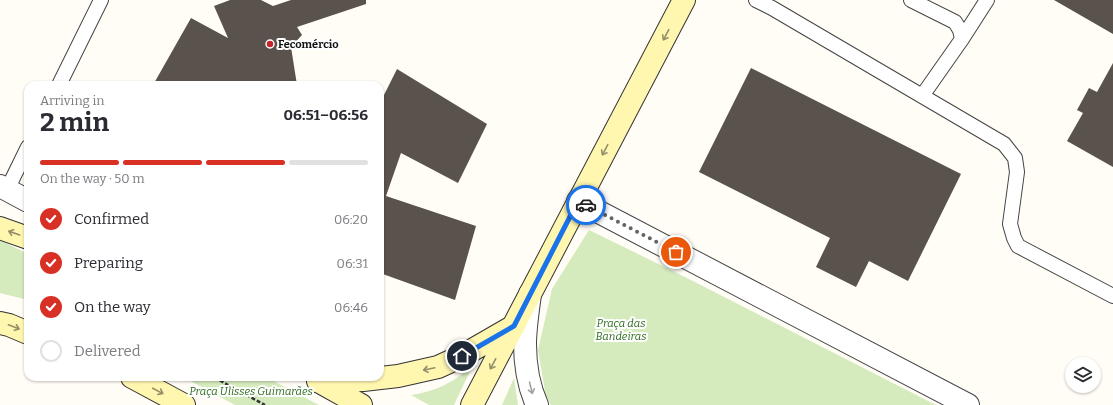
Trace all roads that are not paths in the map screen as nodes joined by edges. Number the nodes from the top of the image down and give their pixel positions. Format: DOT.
graph roads {
  1 [pos="101,0"];
  2 [pos="684,0"];
  3 [pos="756,0"];
  4 [pos="911,0"];
  5 [pos="987,0"];
  6 [pos="962,39"];
  7 [pos="61,81"];
  8 [pos="922,96"];
  9 [pos="24,155"];
  10 [pos="4,188"];
  11 [pos="24,199"];
  12 [pos="578,201"];
  13 [pos="0,228"];
  14 [pos="24,237"];
  15 [pos="530,294"];
  16 [pos="1113,296"];
  17 [pos="0,323"];
  18 [pos="514,326"];
  19 [pos="24,331"];
  20 [pos="384,378"];
  21 [pos="139,381"];
  22 [pos="318,381"];
  23 [pos="184,405"];
  24 [pos="361,405"];
  25 [pos="472,405"];
  26 [pos="537,405"];
  27 [pos="968,405"];
  1 -- 7 [label="lane"];
  2 -- 12 [label="street, one-way"];
  3 -- 8 [label="lane"];
  4 -- 6 [label="lane"];
  5 -- 6 [label="lane"];
  6 -- 8 [label="lane"];
  8 -- 16 [label="lane"];
  9 -- 10 [label="lane"];
  10 -- 11 [label="street"];
  12 -- 15 [label="street"];
  12 -- 27 [label="street"];
  14 -- 13 [label="street, one-way"];
  15 -- 18 [label="street"];
  15 -- 26 [label="street, one-way"];
  17 -- 19 [label="street, one-way"];
  18 -- 20 [label="street, one-way"];
  18 -- 25 [label="street, one-way"];
  21 -- 23 [label="street, one-way"];
  22 -- 24 [label="street"];
}
